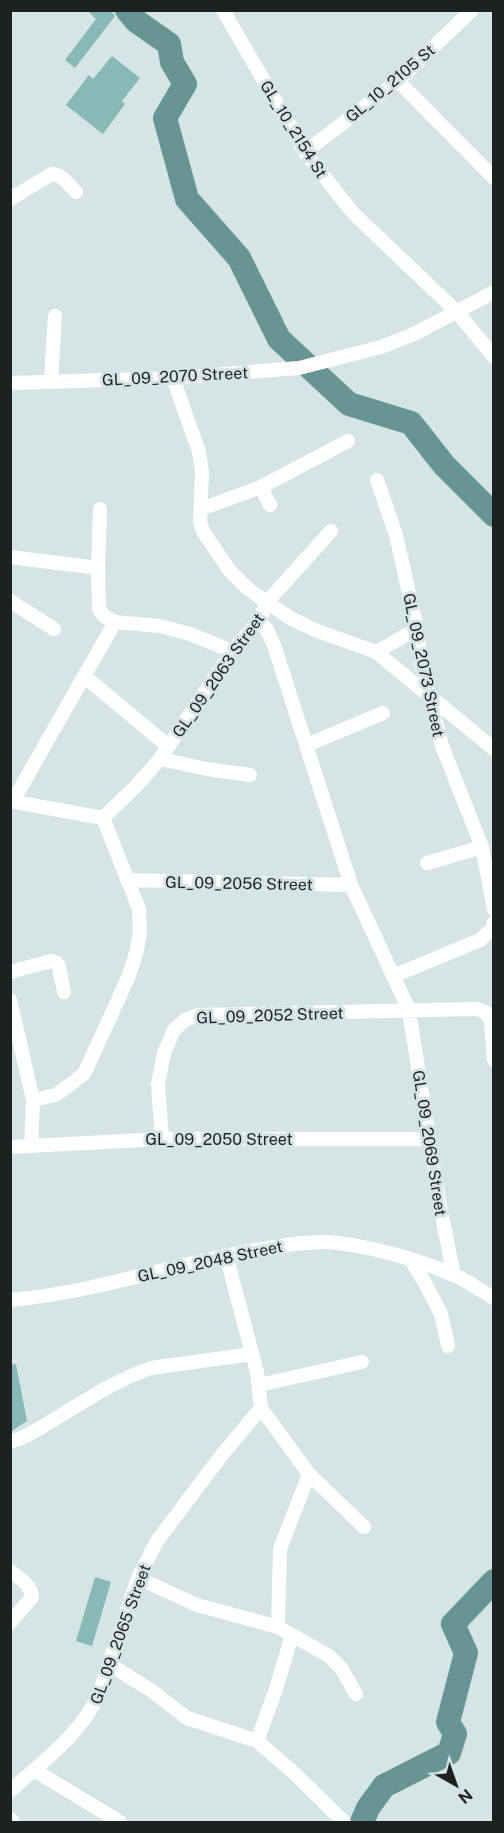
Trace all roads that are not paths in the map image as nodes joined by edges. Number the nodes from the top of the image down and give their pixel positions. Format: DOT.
graph roads {
  1 [pos="223,10"];
  2 [pos="472,10"];
  3 [pos="398,81"];
  4 [pos="305,152"];
  5 [pos="494,178"];
  6 [pos="76,192"];
  7 [pos="10,199"];
  8 [pos="494,292"];
  9 [pos="457,312"];
  10 [pos="55,316"];
  11 [pos="494,357"];
  12 [pos="173,378"];
  13 [pos="51,382"];
  14 [pos="10,383"];
  15 [pos="348,441"];
  16 [pos="377,480"];
  17 [pos="261,487"];
  18 [pos="270,505"];
  19 [pos="100,509"];
  20 [pos="201,509"];
  21 [pos="331,531"];
  22 [pos="10,557"];
  23 [pos="98,568"];
  24 [pos="10,601"];
  25 [pos="267,602"];
  26 [pos="259,621"];
  27 [pos="115,622"];
  28 [pos="54,628"];
  29 [pos="417,629"];
  30 [pos="232,651"];
  31 [pos="376,652"];
  32 [pos="84,676"];
  33 [pos="429,695"];
  34 [pos="382,713"];
  35 [pos="307,745"];
  36 [pos="168,746"];
  37 [pos="494,749"];
  38 [pos="160,759"];
  39 [pos="250,775"];
  40 [pos="11,801"];
  41 [pos="103,818"];
  42 [pos="482,847"];
  43 [pos="427,863"];
  44 [pos="128,880"];
  45 [pos="351,885"];
  46 [pos="494,909"];
  47 [pos="494,922"];
  48 [pos="10,972"];
  49 [pos="393,976"];
  50 [pos="63,992"];
  51 [pos="10,1000"];
  52 [pos="410,1010"];
  53 [pos="14,1025"];
  54 [pos="494,1060"];
  55 [pos="33,1100"];
  56 [pos="162,1139"];
  57 [pos="428,1139"];
  58 [pos="31,1146"];
  59 [pos="10,1147"];
  60 [pos="226,1255"];
  61 [pos="410,1259"];
  62 [pos="454,1275"];
  63 [pos="494,1298"];
  64 [pos="10,1300"];
  65 [pos="448,1346"];
  66 [pos="252,1354"];
  67 [pos="363,1362"];
  68 [pos="259,1385"];
  69 [pos="261,1408"];
  70 [pos="10,1442"];
  71 [pos="309,1474"];
  72 [pos="364,1527"];
  73 [pos="10,1570"];
  74 [pos="138,1578"];
  75 [pos="10,1623"];
  76 [pos="278,1627"];
  77 [pos="292,1635"];
  78 [pos="109,1664"];
  79 [pos="356,1694"];
  80 [pos="257,1741"];
  81 [pos="34,1770"];
  82 [pos="10,1791"];
  83 [pos="120,1822"];
  84 [pos="344,1822"];
  1 -- 4 [label="street, GL_10_2154 St"];
  2 -- 3 [label="street, GL_10_2105 St"];
  3 -- 4 [label="street, GL_10_2105 St"];
  3 -- 5 [label="street"];
  4 -- 9 [label="street, GL_10_2154 St"];
  6 -- 7 [label="street"];
  8 -- 9 [label="street, GL_09_2070 Street"];
  9 -- 11 [label="street, GL_10_2154 St"];
  9 -- 12 [label="street, GL_09_2070 Street"];
  10 -- 13 [label="street"];
  12 -- 13 [label="street, GL_09_2070 Street"];
  12 -- 20 [label="street"];
  13 -- 14 [label="street, GL_09_2070 Street"];
  15 -- 17 [label="street"];
  16 -- 29 [label="street, GL_09_2073 Street"];
  17 -- 18 [label="street"];
  17 -- 20 [label="street"];
  19 -- 23 [label="street"];
  20 -- 25 [label="street"];
  21 -- 25 [label="street, GL_09_2063 Street"];
  22 -- 23 [label="street"];
  23 -- 27 [label="street"];
  24 -- 28 [label="street"];
  25 -- 26 [label="street, GL_09_2063 Street"];
  25 -- 31 [label="street"];
  26 -- 30 [label="street, GL_09_2063 Street"];
  26 -- 35 [label="street, GL_09_2069 Street"];
  27 -- 30 [label="street"];
  27 -- 32 [label="street"];
  29 -- 31 [label="street"];
  29 -- 33 [label="street, GL_09_2073 Street"];
  30 -- 36 [label="street, GL_09_2063 Street"];
  31 -- 33 [label="street"];
  32 -- 36 [label="street"];
  32 -- 40 [label="street"];
  33 -- 37 [label="street"];
  33 -- 42 [label="street, GL_09_2073 Street"];
  34 -- 35 [label="street"];
  35 -- 45 [label="street, GL_09_2069 Street"];
  36 -- 38 [label="street, GL_09_2063 Street"];
  38 -- 39 [label="street"];
  38 -- 41 [label="street, GL_09_2063 Street"];
  40 -- 41 [label="street"];
  41 -- 44 [label="street"];
  42 -- 43 [label="street"];
  42 -- 46 [label="street, GL_09_2073 Street"];
  44 -- 45 [label="street, GL_09_2056 Street"];
  44 -- 55 [label="street"];
  45 -- 49 [label="street, GL_09_2069 Street"];
  47 -- 49 [label="street"];
  48 -- 50 [label="street"];
  49 -- 52 [label="street, GL_09_2069 Street"];
  51 -- 53 [label="street"];
  52 -- 54 [label="street"];
  52 -- 56 [label="street, GL_09_2052 Street"];
  52 -- 57 [label="street, GL_09_2069 Street"];
  53 -- 55 [label="street"];
  55 -- 58 [label="street"];
  56 -- 57 [label="street, GL_09_2050 Street"];
  56 -- 58 [label="street, GL_09_2050 Street"];
  57 -- 62 [label="street, GL_09_2069 Street"];
  58 -- 59 [label="street, GL_09_2050 Street"];
  60 -- 61 [label="street, GL_09_2048 Street"];
  60 -- 64 [label="street, GL_09_2048 Street"];
  60 -- 66 [label="street"];
  61 -- 62 [label="street, GL_09_2048 Street"];
  61 -- 65 [label="street"];
  62 -- 63 [label="street, GL_09_2048 Street"];
  66 -- 68 [label="street"];
  66 -- 70 [label="street"];
  67 -- 68 [label="street"];
  68 -- 69 [label="street"];
  69 -- 71 [label="street"];
  69 -- 74 [label="street, GL_09_2065 Street"];
  71 -- 72 [label="street"];
  71 -- 76 [label="street"];
  73 -- 75 [label="street"];
  74 -- 76 [label="street"];
  74 -- 78 [label="street, GL_09_2065 Street"];
  76 -- 77 [label="street"];
  77 -- 79 [label="street"];
  77 -- 80 [label="street"];
  78 -- 80 [label="street"];
  78 -- 81 [label="street, GL_09_2065 Street"];
  80 -- 84 [label="street"];
  81 -- 82 [label="street, GL_09_2065 Street"];
  81 -- 83 [label="street"];
}
